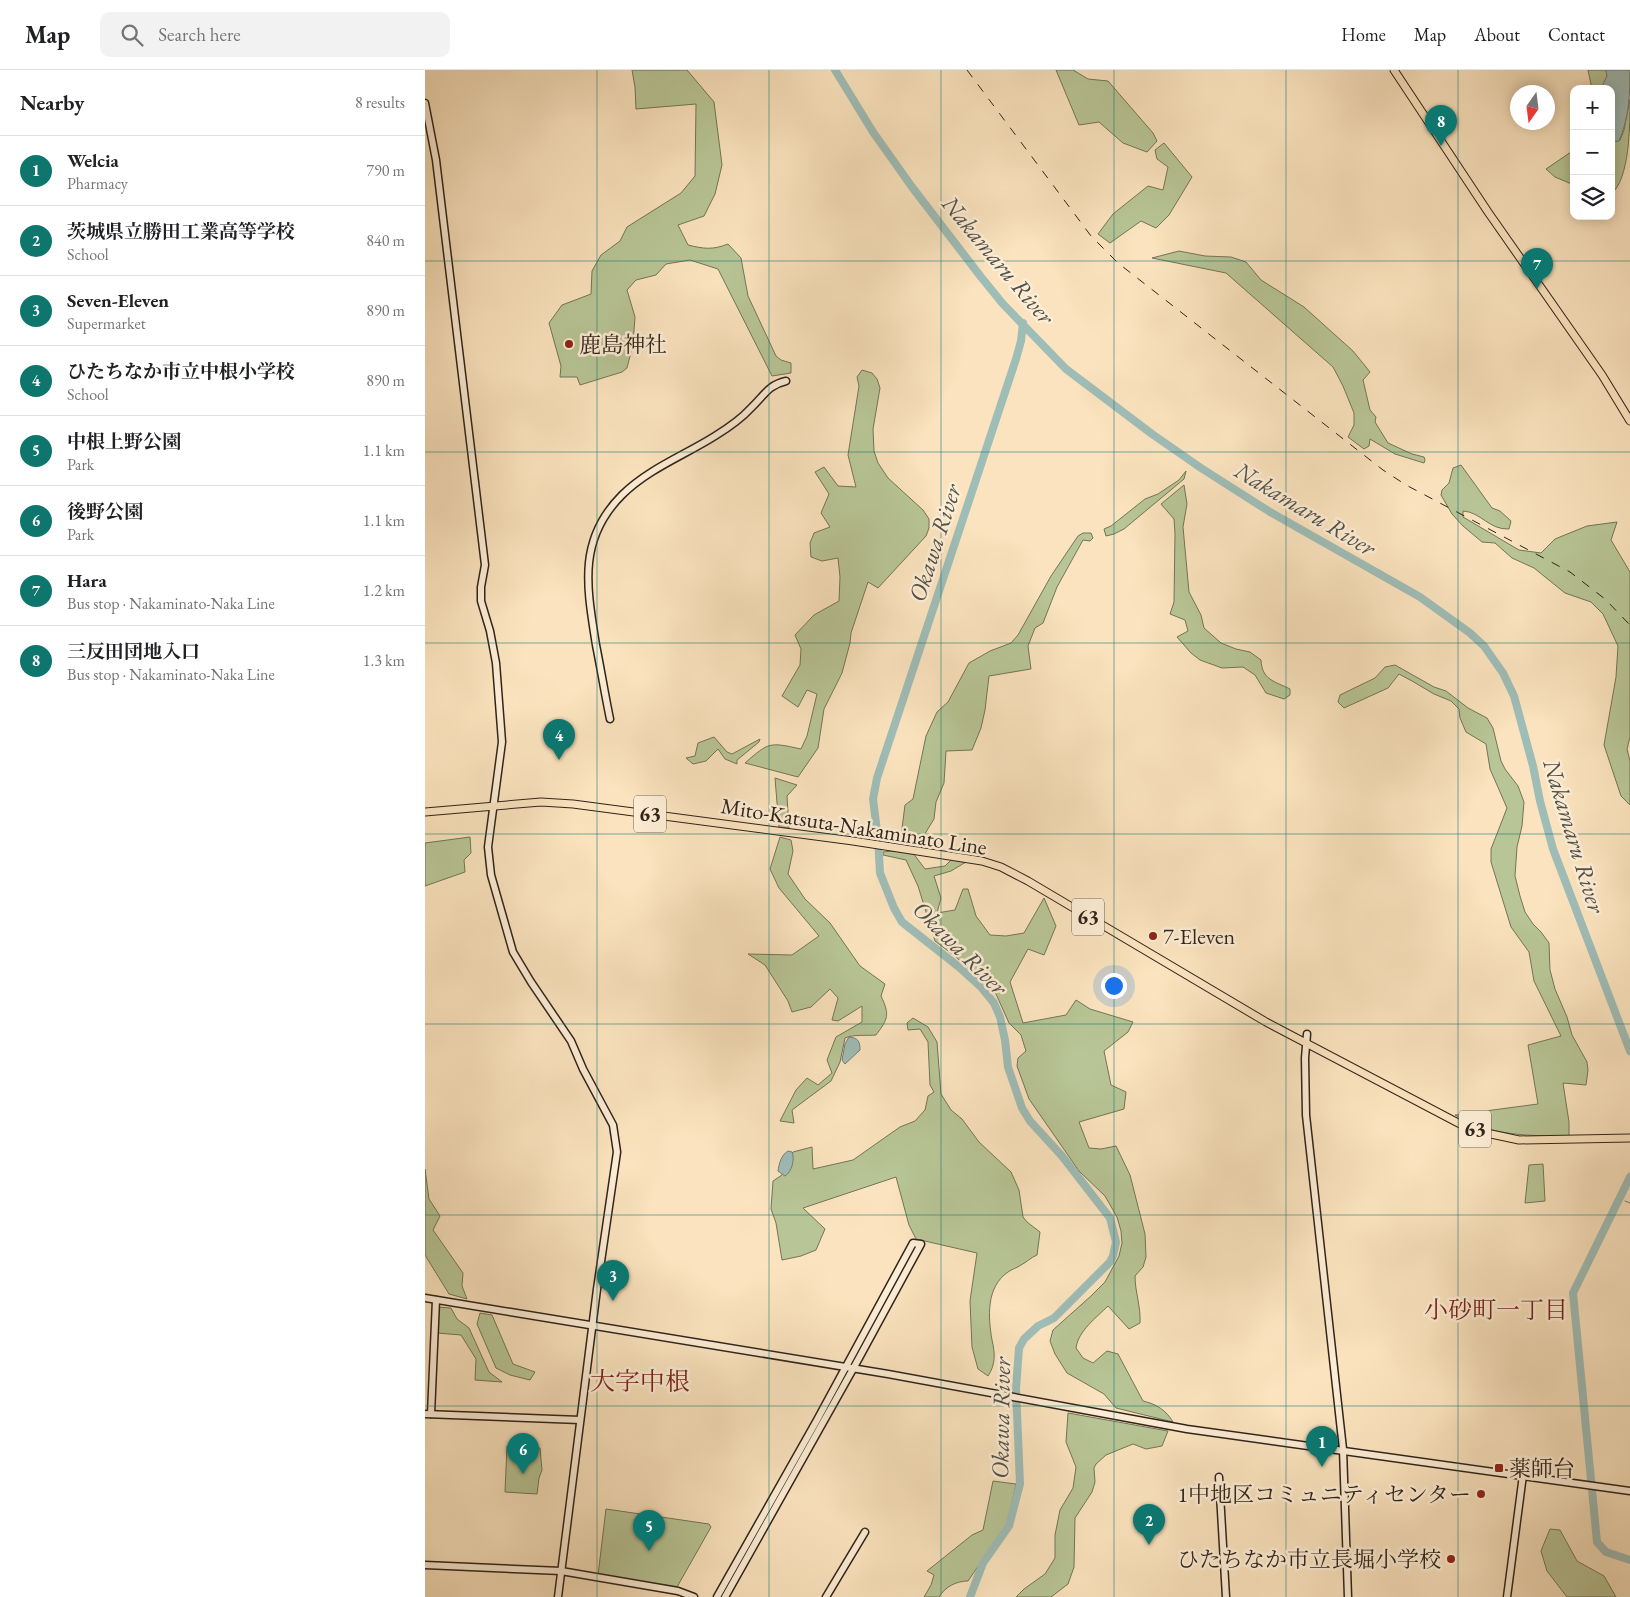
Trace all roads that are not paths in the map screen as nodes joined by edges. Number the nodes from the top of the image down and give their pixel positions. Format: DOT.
graph roads {
  1 [pos="1394,70"];
  2 [pos="425,103"];
  3 [pos="786,381"];
  4 [pos="1630,421"];
  5 [pos="610,720"];
  6 [pos="495,806"];
  7 [pos="425,812"];
  8 [pos="1307,1034"];
  9 [pos="1307,1044"];
  10 [pos="1630,1138"];
  11 [pos="425,1298"];
  12 [pos="436,1300"];
  13 [pos="593,1326"];
  14 [pos="845,1367"];
  15 [pos="853,1369"];
  16 [pos="428,1414"];
  17 [pos="580,1420"];
  18 [pos="1343,1449"];
  19 [pos="1523,1475"];
  20 [pos="1219,1477"];
  21 [pos="1630,1491"];
  22 [pos="865,1532"];
  23 [pos="425,1565"];
  24 [pos="561,1571"];
  25 [pos="558,1597"];
  26 [pos="694,1597"];
  27 [pos="717,1597"];
  28 [pos="725,1597"];
  29 [pos="825,1597"];
  30 [pos="1226,1597"];
  31 [pos="1348,1597"];
  32 [pos="1507,1597"];
  1 -- 4 [label="main road"];
  2 -- 6 [label="street"];
  3 -- 5 [label="street"];
  6 -- 7 [label="main road, Mito-Katsuta-Nakaminato Line / 63"];
  6 -- 9 [label="main road, Mito-Katsuta-Nakaminato Line / 63"];
  6 -- 13 [label="street"];
  8 -- 9 [label="street"];
  9 -- 10 [label="main road, Mito-Katsuta-Nakaminato Line / 63"];
  9 -- 18 [label="street"];
  11 -- 12 [label="street"];
  12 -- 13 [label="street"];
  12 -- 16 [label="street"];
  13 -- 14 [label="street"];
  13 -- 17 [label="street"];
  14 -- 15 [label="street"];
  14 -- 15 [label="street"];
  14 -- 27 [label="street"];
  15 -- 18 [label="street"];
  15 -- 28 [label="street"];
  16 -- 17 [label="street"];
  17 -- 24 [label="street"];
  18 -- 19 [label="street"];
  18 -- 31 [label="street"];
  19 -- 21 [label="street"];
  19 -- 32 [label="street"];
  20 -- 30 [label="street"];
  22 -- 29 [label="street"];
  23 -- 24 [label="street"];
  24 -- 25 [label="street"];
  24 -- 26 [label="street"];
}
